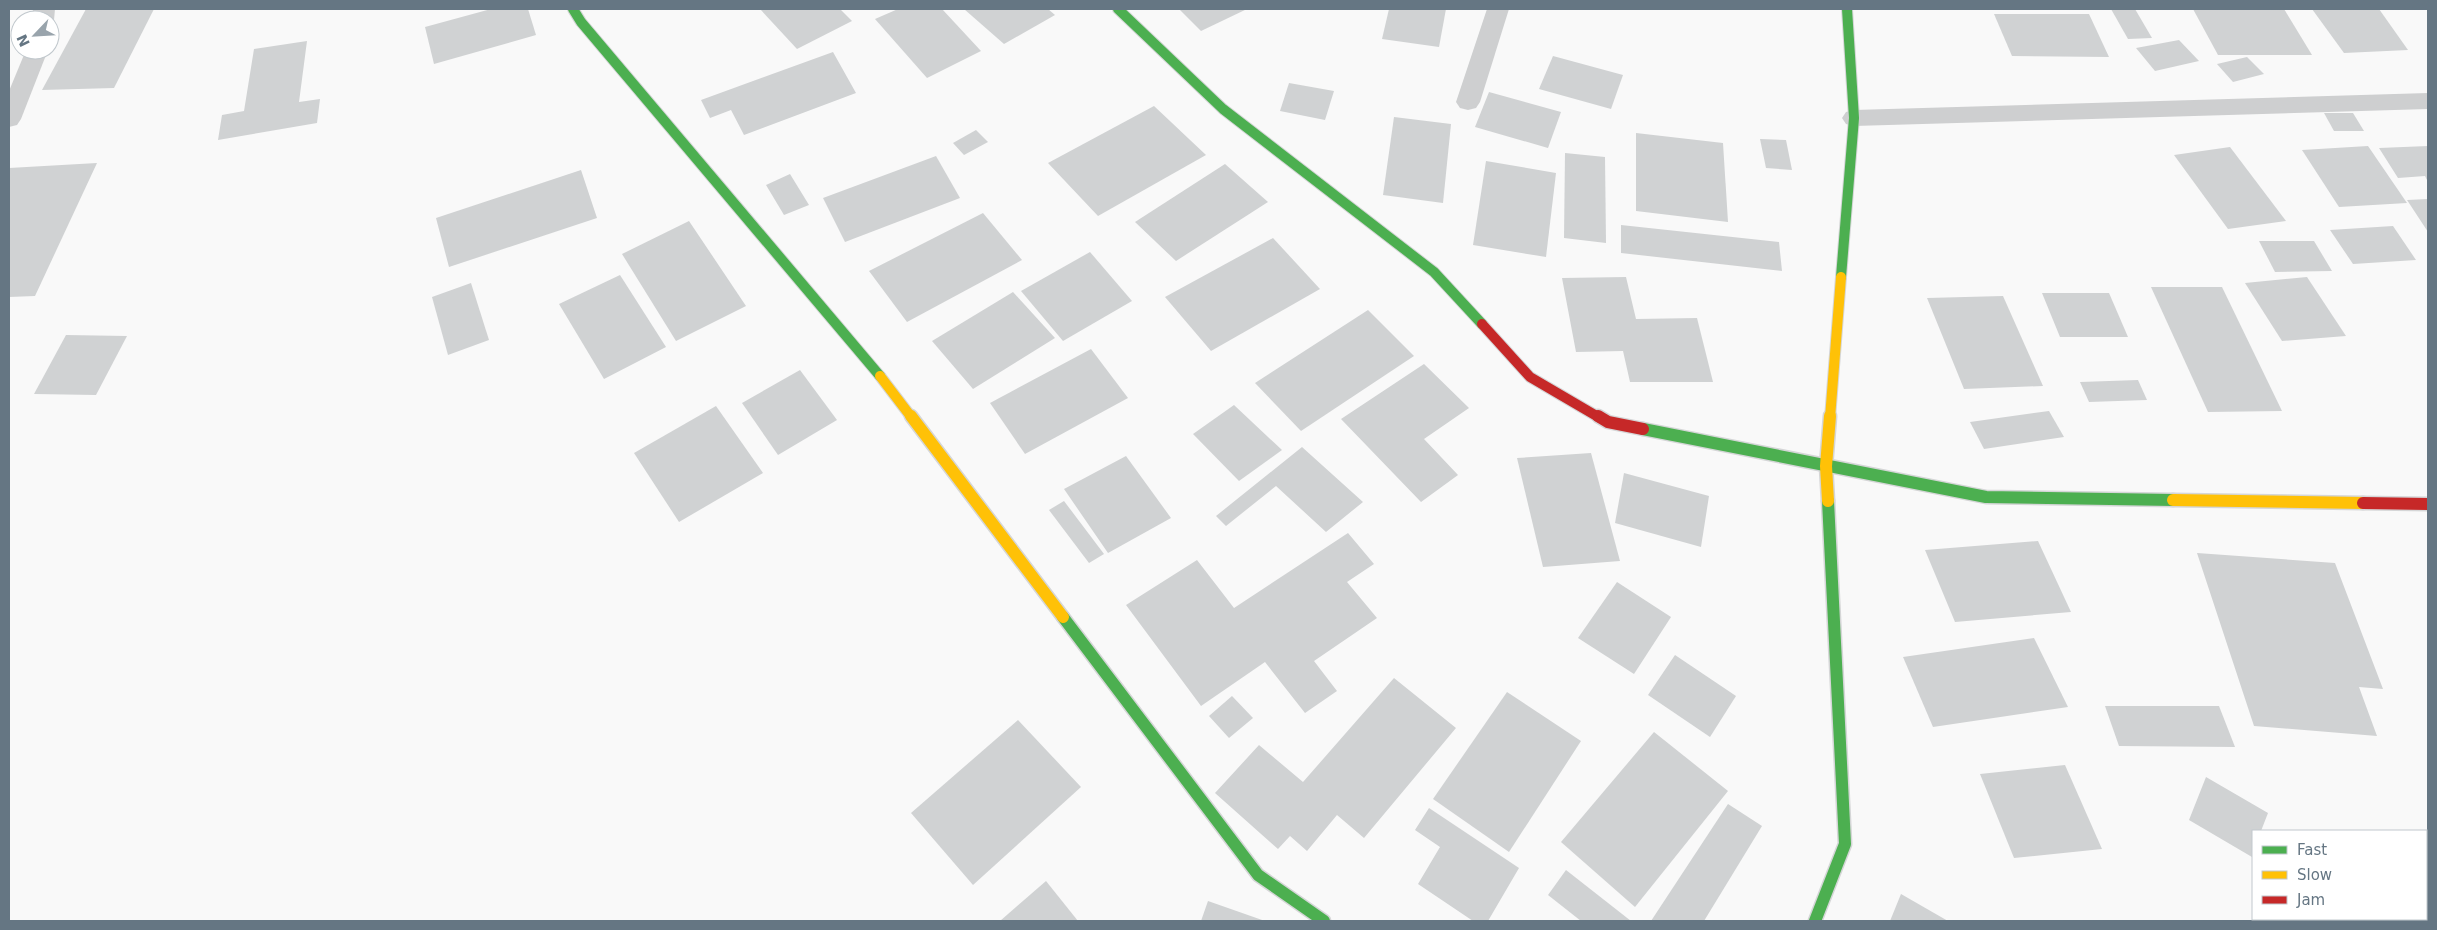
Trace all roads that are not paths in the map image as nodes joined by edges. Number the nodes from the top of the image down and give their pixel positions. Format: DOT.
graph roads {
  1 [pos="573,9"];
  2 [pos="1118,9"];
  3 [pos="1498,9"];
  4 [pos="1847,9"];
  5 [pos="33,60"];
  6 [pos="2428,101"];
  7 [pos="1468,102"];
  8 [pos="10,112"];
  9 [pos="1854,118"];
  10 [pos="1826,466"];
  11 [pos="2428,504"];
  12 [pos="1324,921"];
  13 [pos="1815,921"];
  1 -- 12 [label="street"];
  2 -- 10 [label="street"];
  3 -- 7 [label="street"];
  4 -- 9 [label="street"];
  5 -- 8 [label="street"];
  6 -- 9 [label="street"];
  9 -- 10 [label="street"];
  10 -- 11 [label="street"];
  10 -- 13 [label="street"];
}
